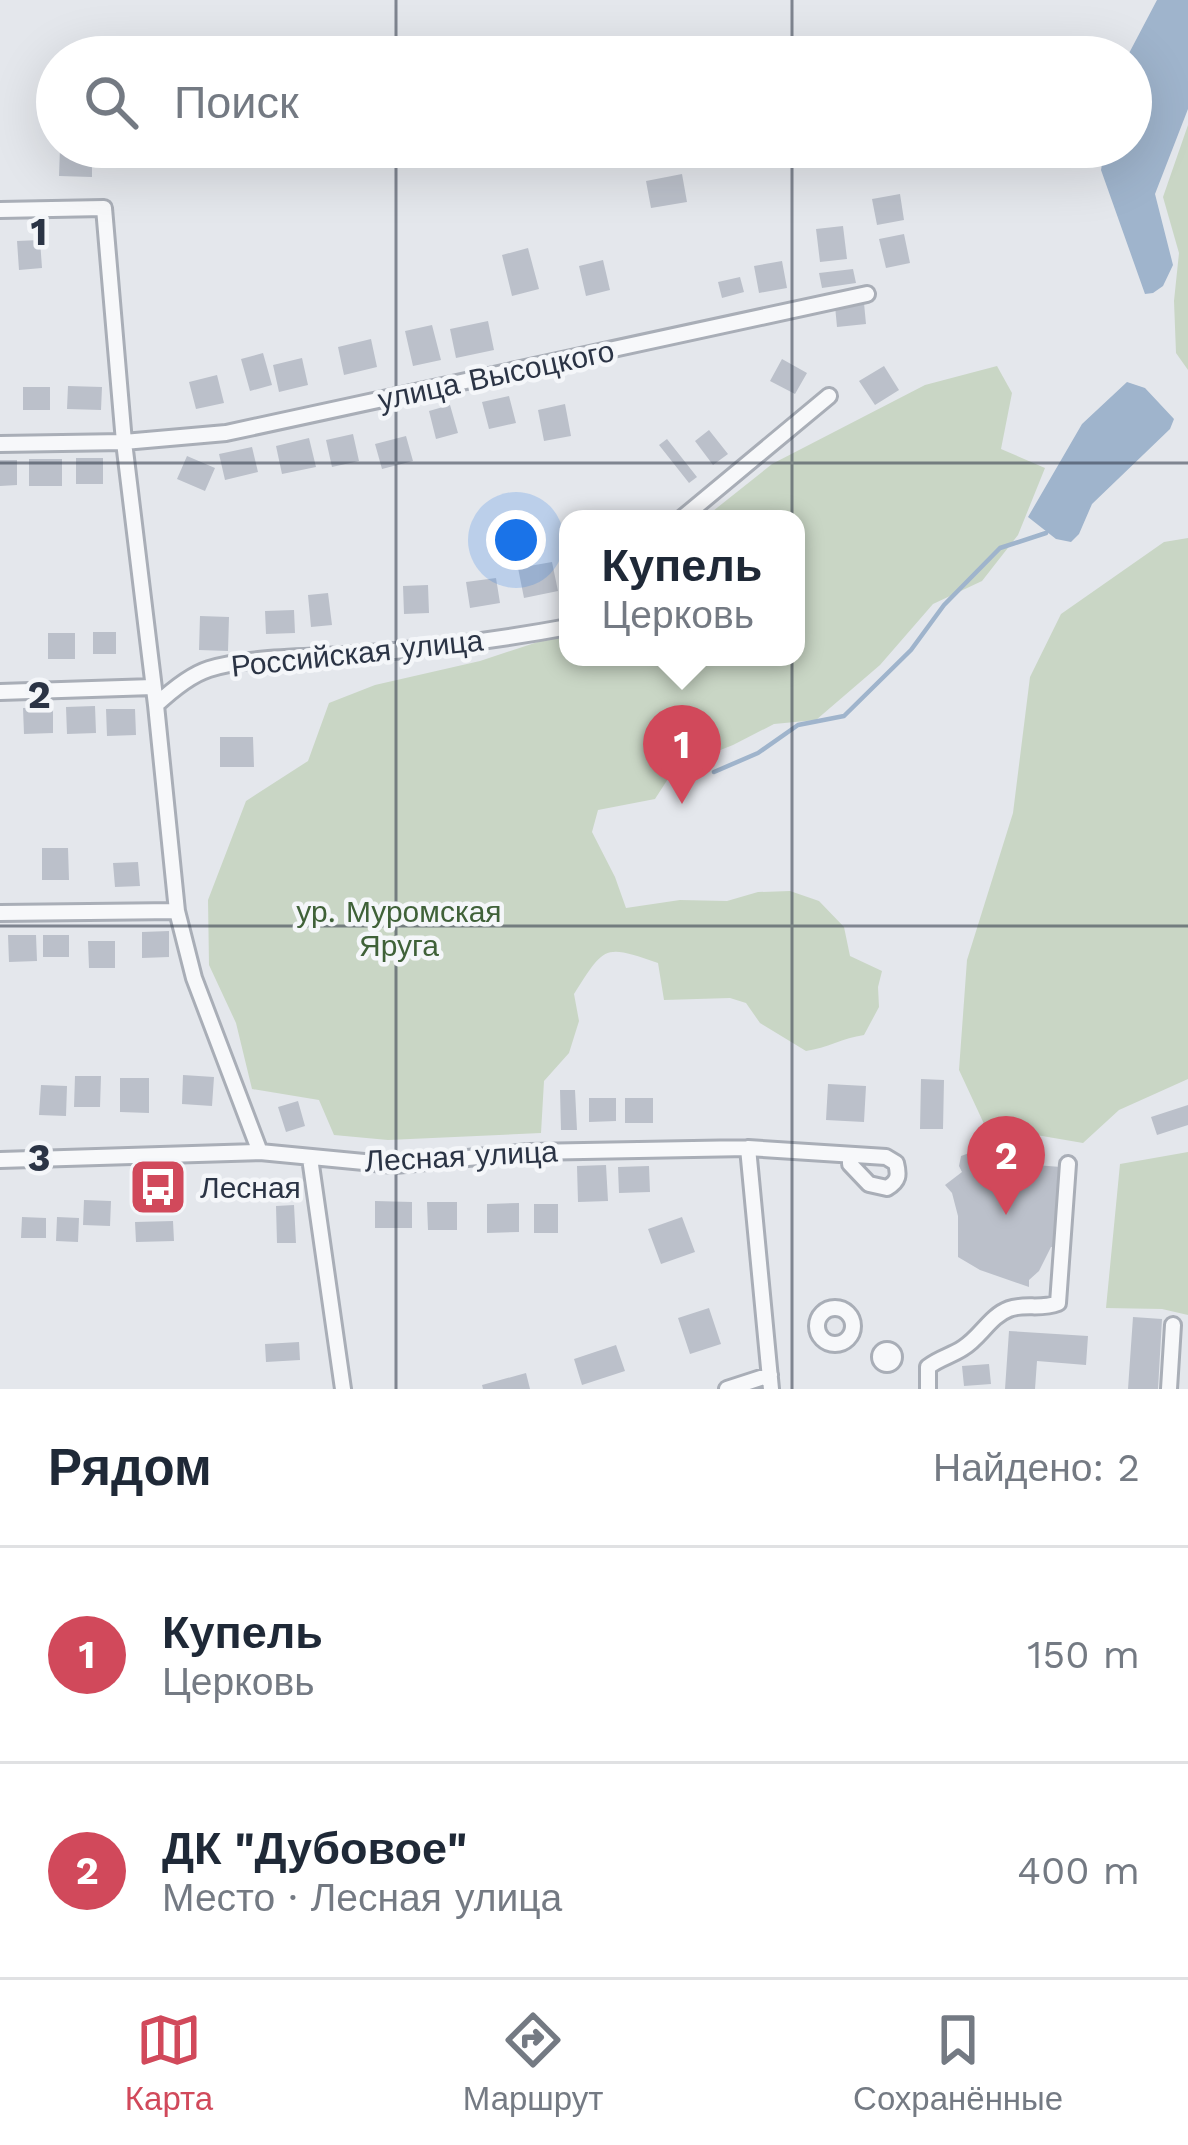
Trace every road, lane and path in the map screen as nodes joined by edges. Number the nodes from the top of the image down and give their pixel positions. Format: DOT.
graph roads {
  1 [pos="0,210"];
  2 [pos="867,294"];
  3 [pos="829,396"];
  4 [pos="124,442"];
  5 [pos="0,444"];
  6 [pos="692,510"];
  7 [pos="559,628"];
  8 [pos="153,687"];
  9 [pos="0,692"];
  10 [pos="156,705"];
  11 [pos="177,910"];
  12 [pos="0,913"];
  13 [pos="748,1148"];
  14 [pos="260,1152"];
  15 [pos="850,1155"];
  16 [pos="310,1158"];
  17 [pos="0,1160"];
  18 [pos="1068,1165"];
  19 [pos="1173,1325"];
  20 [pos="771,1382"];
  21 [pos="343,1389"];
  22 [pos="727,1389"];
  23 [pos="928,1389"];
  24 [pos="1169,1389"];
  1 -- 4 [label="street"];
  2 -- 4 [label="street, улица Высоцкого"];
  3 -- 6 [label="street"];
  4 -- 5 [label="street, улица Высоцкого"];
  4 -- 8 [label="street"];
  7 -- 10 [label="street, Российская улица"];
  8 -- 9 [label="street"];
  8 -- 10 [label="street"];
  10 -- 11 [label="street"];
  11 -- 12 [label="street"];
  11 -- 14 [label="street"];
  13 -- 15 [label="street, Лесная улица"];
  13 -- 16 [label="street, Лесная улица"];
  13 -- 20 [label="street"];
  14 -- 16 [label="street, Лесная улица"];
  14 -- 17 [label="street, Лесная улица"];
  16 -- 21 [label="street"];
  18 -- 23 [label="street"];
  19 -- 24 [label="street"];
  20 -- 22 [label="street"];
}
